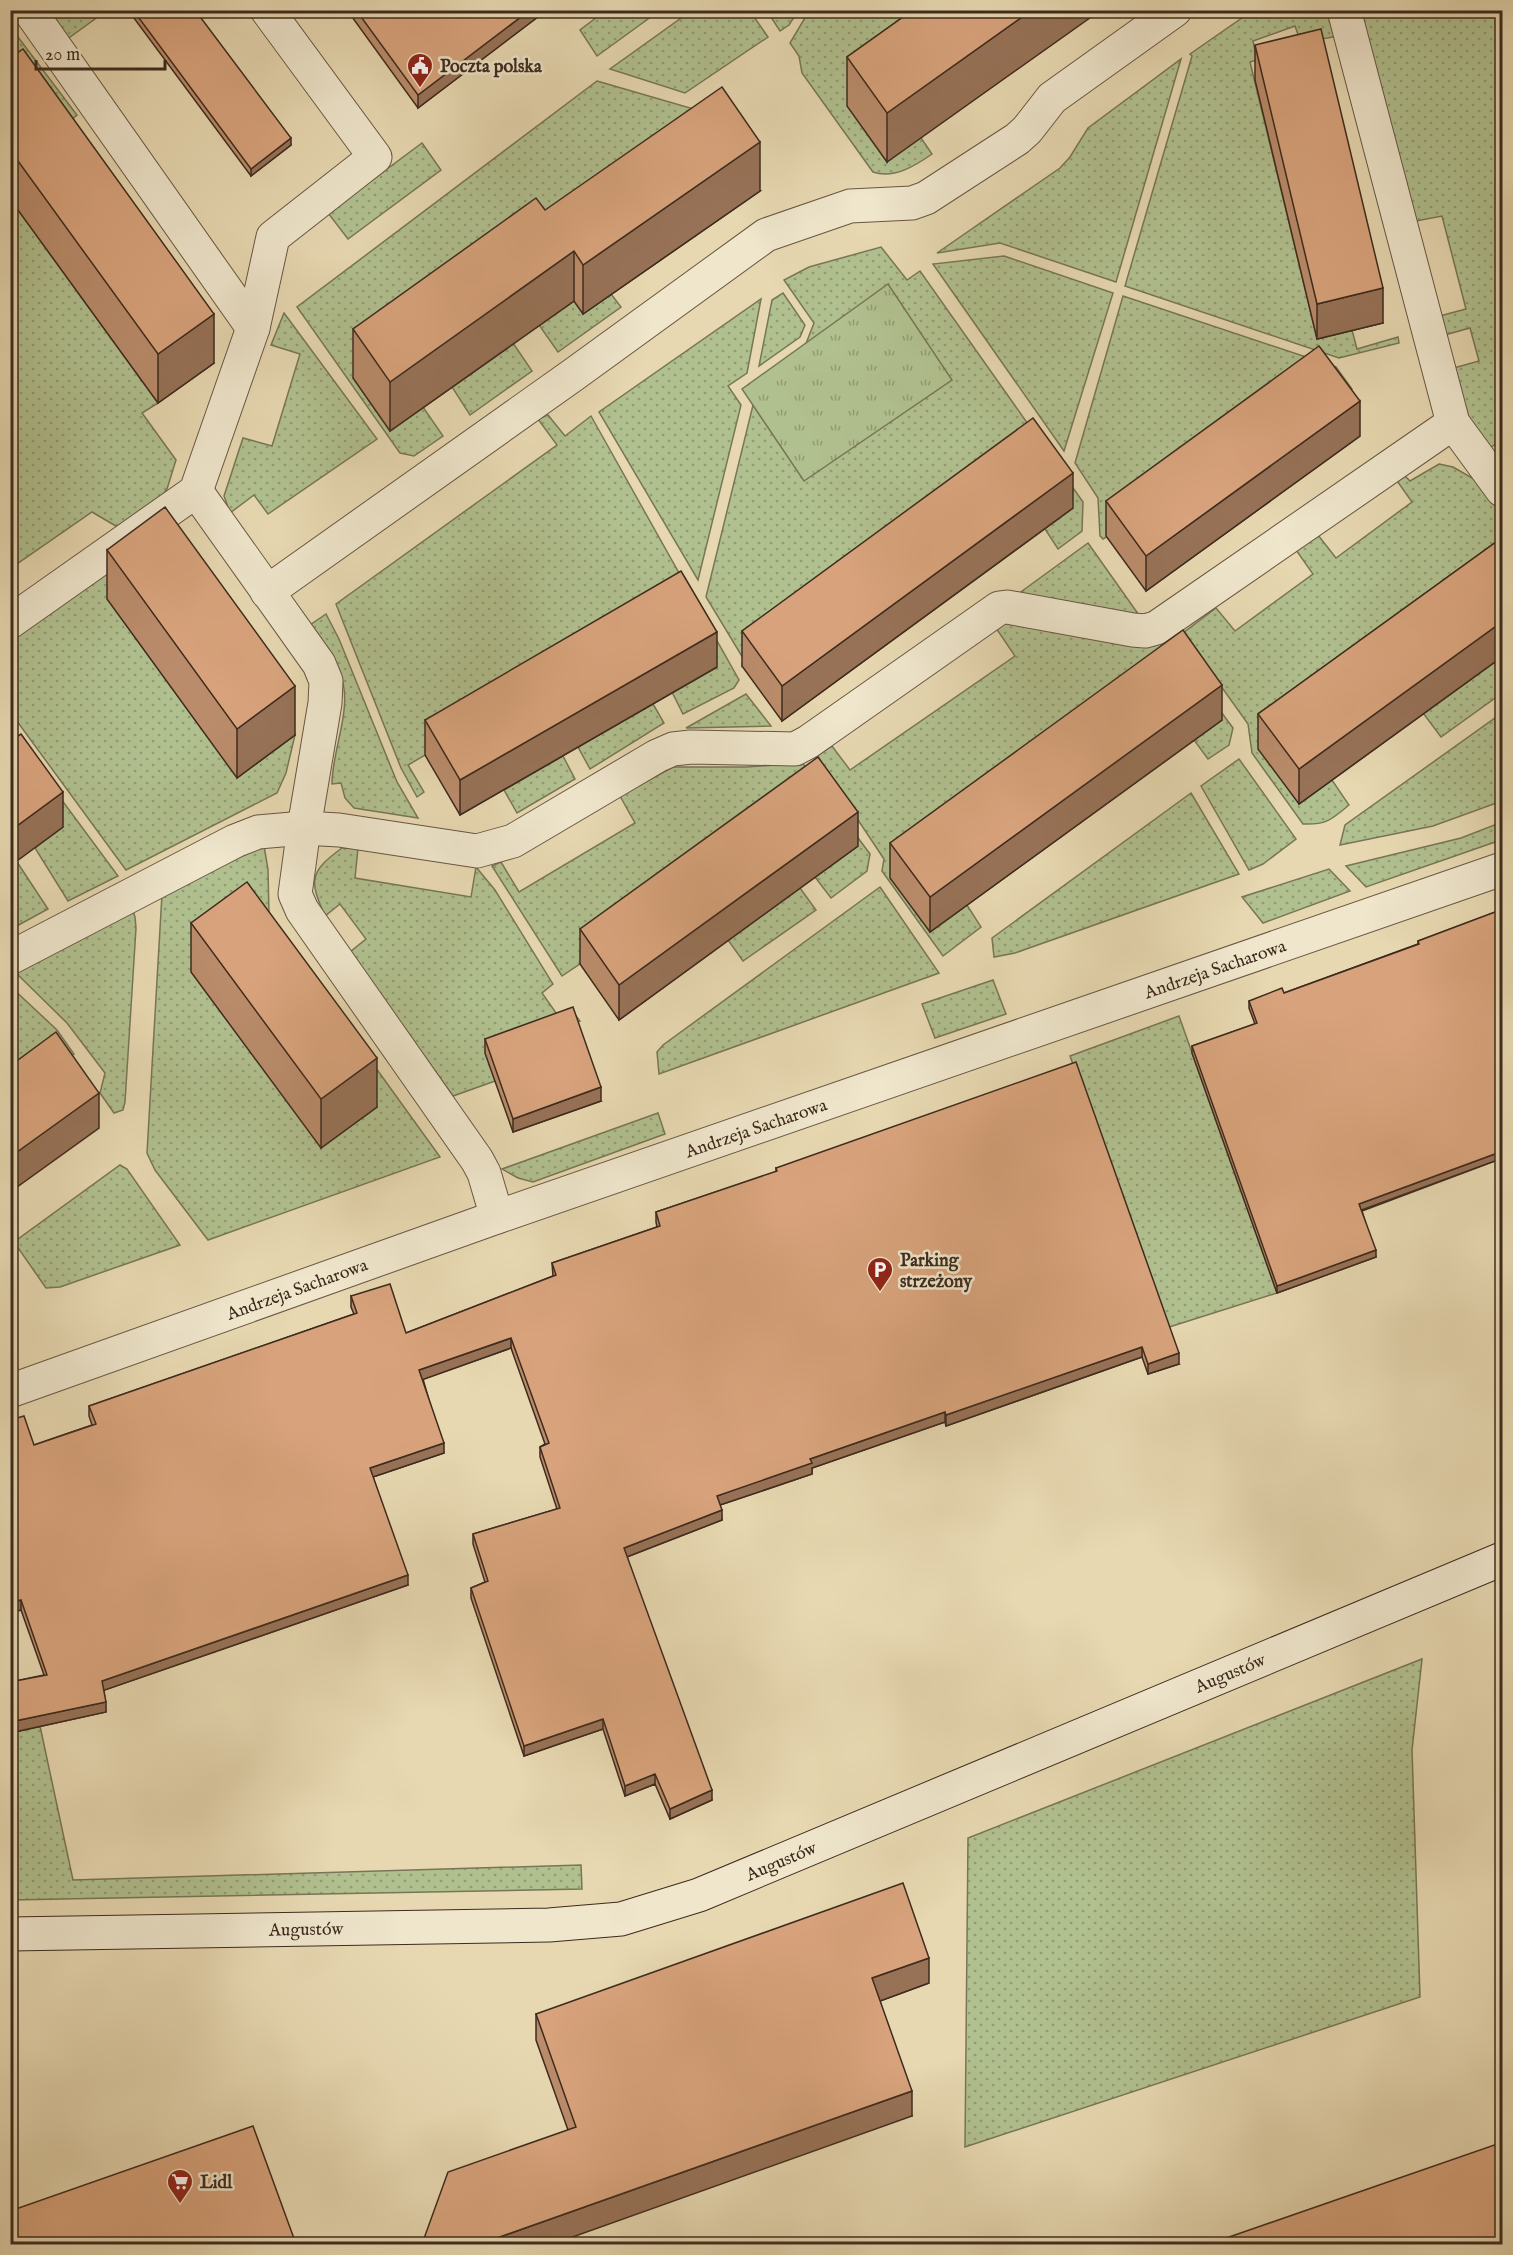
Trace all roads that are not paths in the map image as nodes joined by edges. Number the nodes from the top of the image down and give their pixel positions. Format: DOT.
graph roads {
  1 [pos="29,10"];
  2 [pos="267,10"];
  3 [pos="1175,10"];
  4 [pos="1344,10"];
  5 [pos="254,328"];
  6 [pos="1453,423"];
  7 [pos="1503,489"];
  8 [pos="196,491"];
  9 [pos="267,592"];
  10 [pos="10,622"];
  11 [pos="303,828"];
  12 [pos="1503,869"];
  13 [pos="10,958"];
  14 [pos="497,1217"];
  15 [pos="10,1391"];
  16 [pos="1503,1559"];
  17 [pos="10,1934"];
  1 -- 5 [label="street"];
  2 -- 5 [label="street"];
  3 -- 9 [label="street"];
  4 -- 6 [label="street"];
  5 -- 8 [label="street"];
  6 -- 7 [label="street"];
  6 -- 11 [label="street"];
  8 -- 9 [label="street"];
  8 -- 10 [label="street"];
  9 -- 11 [label="street"];
  11 -- 13 [label="street"];
  11 -- 14 [label="street"];
  12 -- 14 [label="street, Andrzeja Sacharowa"];
  14 -- 15 [label="street, Andrzeja Sacharowa"];
  16 -- 17 [label="street, Augustów"];
}
